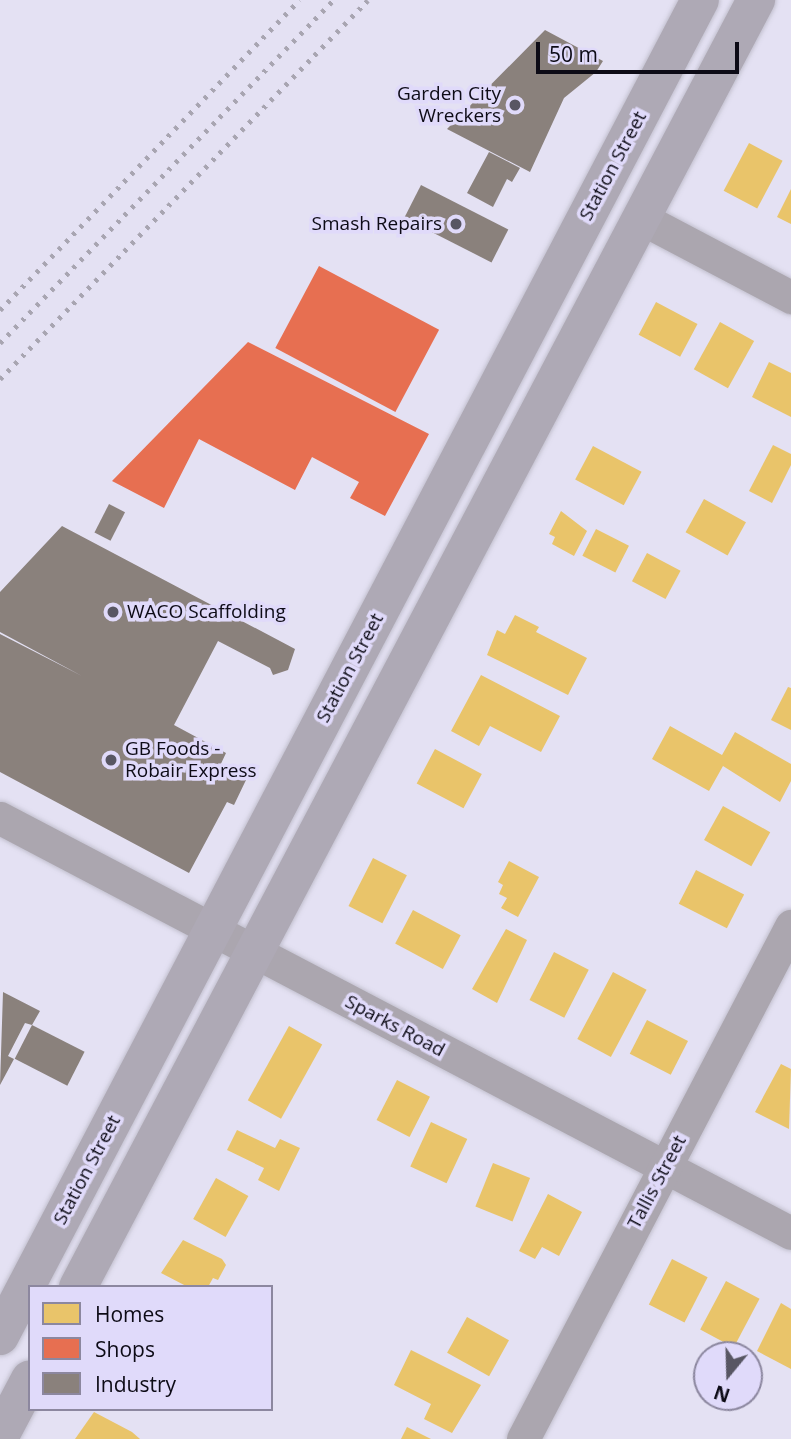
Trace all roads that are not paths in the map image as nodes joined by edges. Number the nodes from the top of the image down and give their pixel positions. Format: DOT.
graph roads {
  1 [pos="700,0"];
  2 [pos="756,0"];
  3 [pos="641,218"];
  4 [pos="791,297"];
  5 [pos="0,818"];
  6 [pos="791,926"];
  7 [pos="212,932"];
  8 [pos="253,953"];
  9 [pos="665,1167"];
  10 [pos="791,1233"];
  11 [pos="79,1285"];
  12 [pos="0,1336"];
  13 [pos="28,1383"];
  14 [pos="0,1436"];
  15 [pos="523,1439"];
  1 -- 7 [label="main road, Station Street"];
  2 -- 3 [label="main road"];
  3 -- 4 [label="street"];
  3 -- 8 [label="main road"];
  5 -- 7 [label="street, Sparks Road"];
  6 -- 9 [label="street, Tallis Street"];
  7 -- 8 [label="street, Sparks Road"];
  7 -- 12 [label="main road, Station Street"];
  8 -- 9 [label="street, Sparks Road"];
  8 -- 11 [label="main road"];
  9 -- 10 [label="street, Sparks Road"];
  9 -- 15 [label="street, Tallis Street"];
  13 -- 14 [label="main road"];
}
